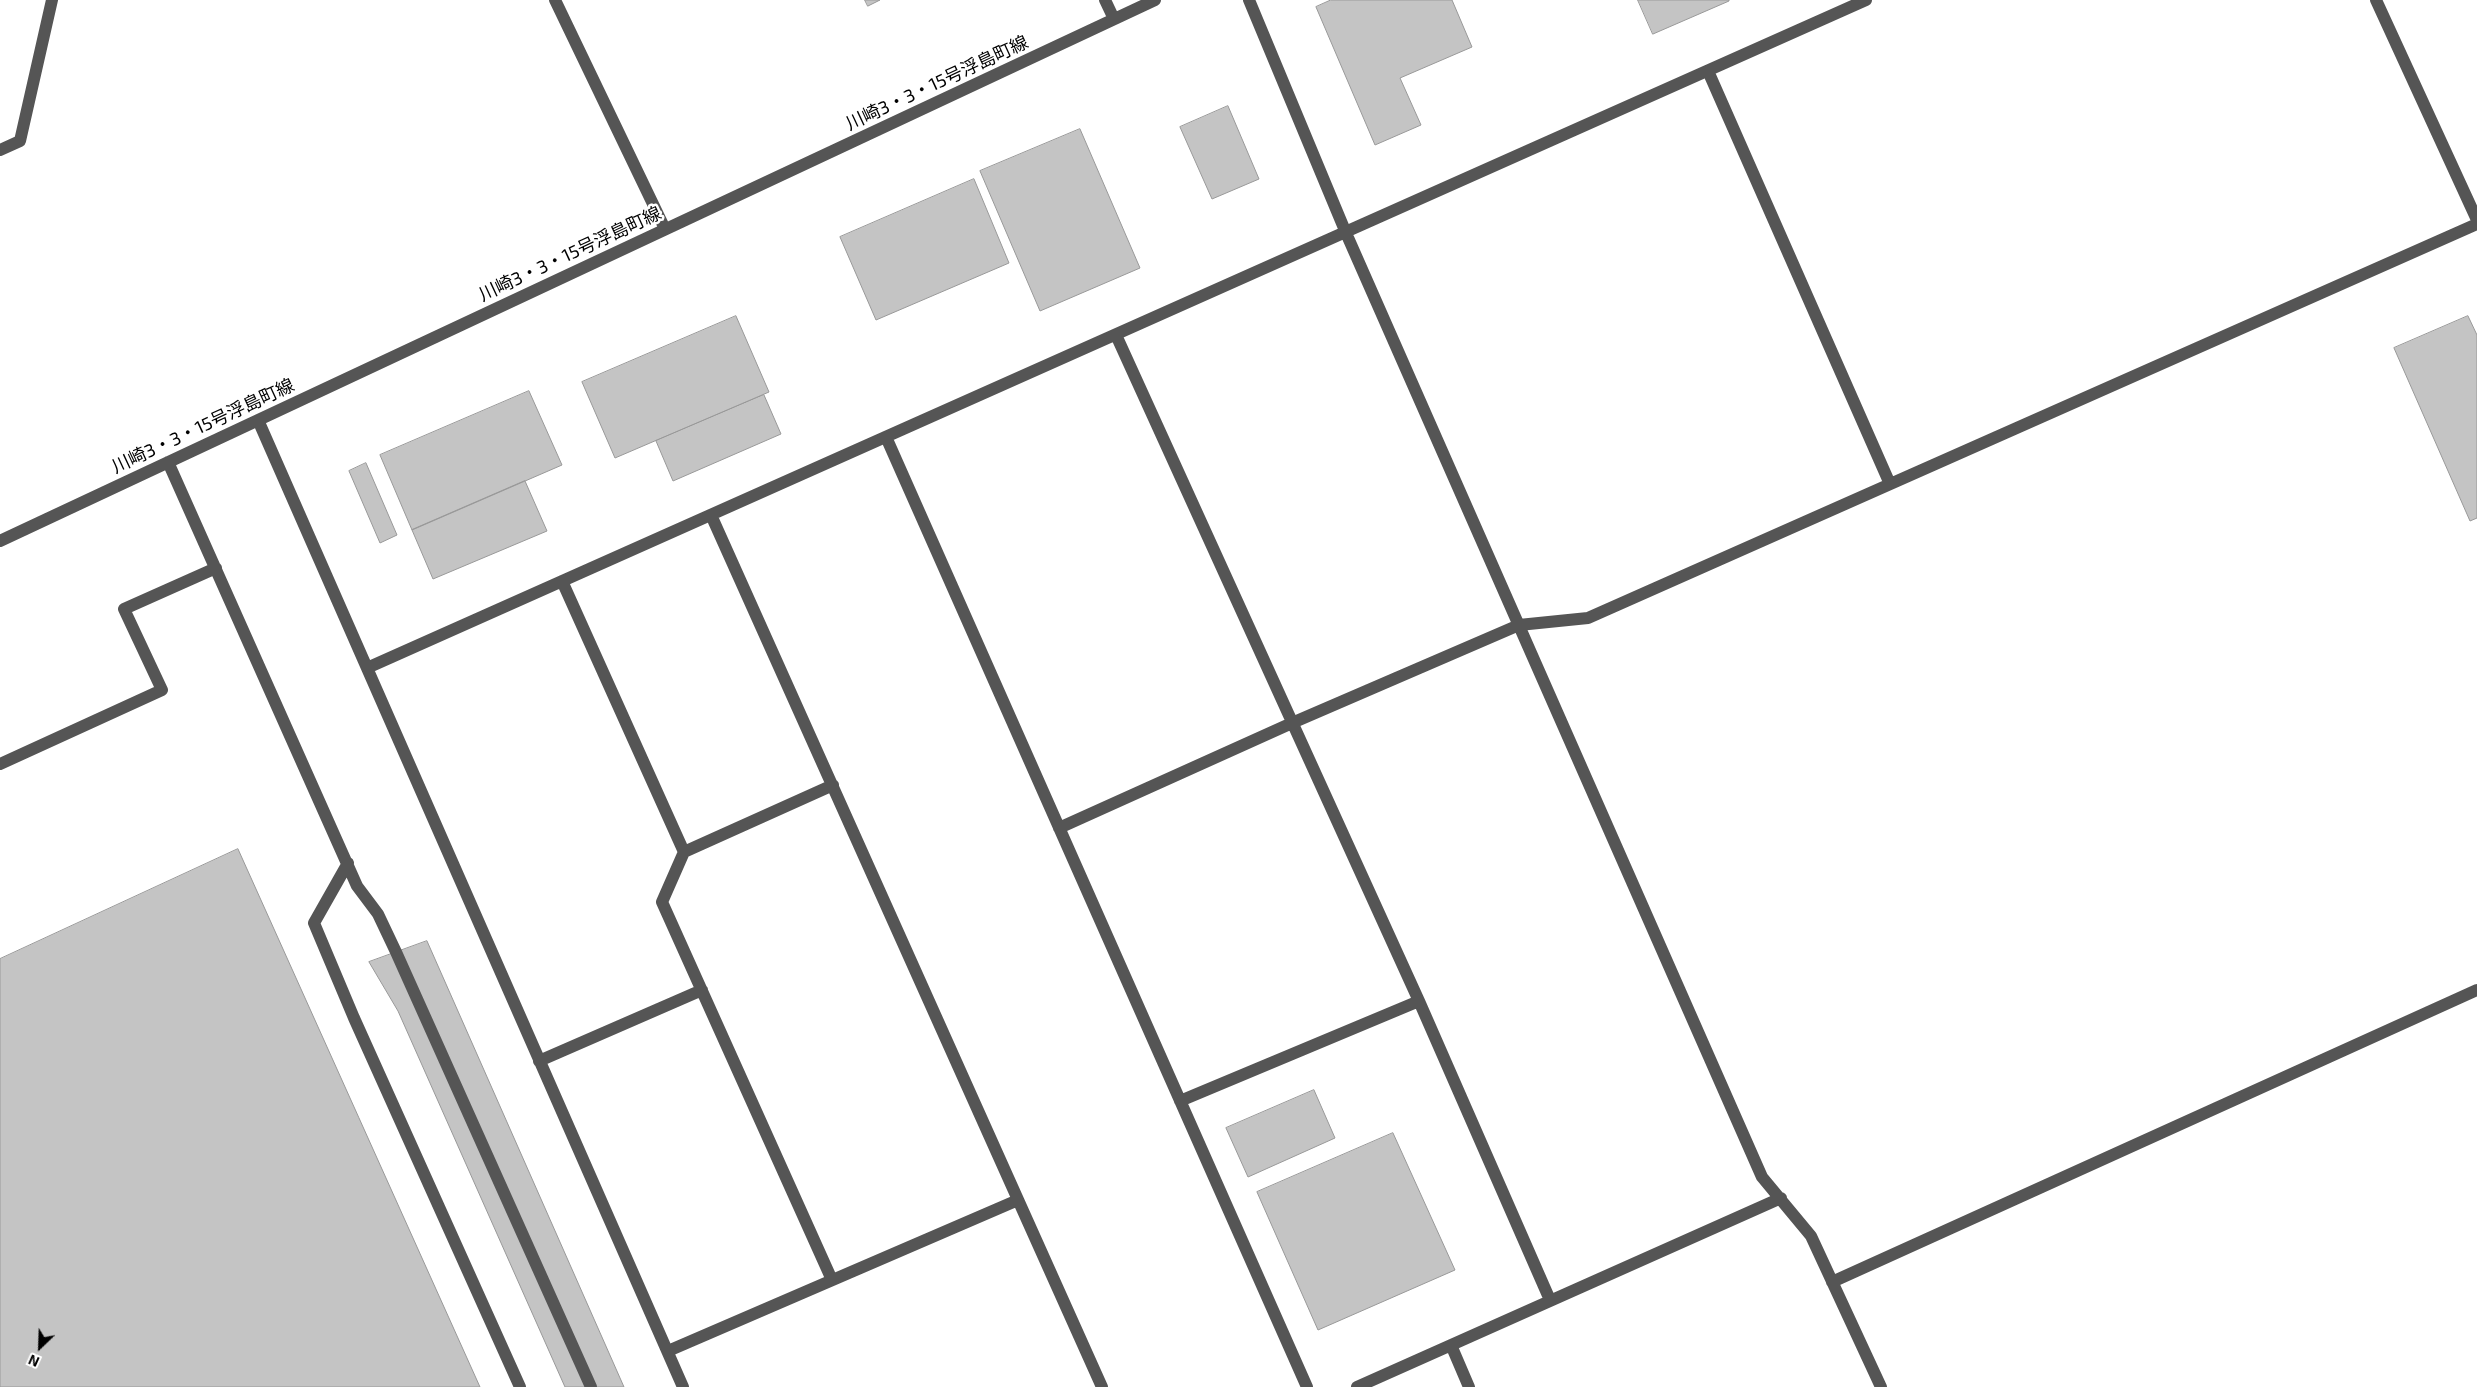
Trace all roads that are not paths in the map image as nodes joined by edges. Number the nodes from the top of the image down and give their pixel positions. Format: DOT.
graph roads {
  1 [pos="52,0"];
  2 [pos="555,0"];
  3 [pos="1105,0"];
  4 [pos="1155,0"];
  5 [pos="1249,0"];
  6 [pos="1866,0"];
  7 [pos="2376,0"];
  8 [pos="1114,19"];
  9 [pos="1708,71"];
  10 [pos="0,150"];
  11 [pos="2477,220"];
  12 [pos="2477,224"];
  13 [pos="665,229"];
  14 [pos="1346,232"];
  15 [pos="1116,335"];
  16 [pos="258,420"];
  17 [pos="886,438"];
  18 [pos="168,462"];
  19 [pos="1890,484"];
  20 [pos="711,515"];
  21 [pos="0,541"];
  22 [pos="216,568"];
  23 [pos="562,581"];
  24 [pos="1519,626"];
  25 [pos="367,668"];
  26 [pos="1292,723"];
  27 [pos="0,764"];
  28 [pos="833,785"];
  29 [pos="1059,828"];
  30 [pos="684,852"];
  31 [pos="348,863"];
  32 [pos="702,990"];
  33 [pos="2477,990"];
  34 [pos="1419,1001"];
  35 [pos="539,1061"];
  36 [pos="1180,1101"];
  37 [pos="1780,1198"];
  38 [pos="1018,1200"];
  39 [pos="832,1280"];
  40 [pos="1832,1282"];
  41 [pos="1550,1300"];
  42 [pos="1450,1345"];
  43 [pos="668,1351"];
  44 [pos="520,1387"];
  45 [pos="592,1387"];
  46 [pos="683,1387"];
  47 [pos="1102,1387"];
  48 [pos="1307,1387"];
  49 [pos="1357,1387"];
  50 [pos="1469,1387"];
  51 [pos="1881,1387"];
  1 -- 10 [label="street"];
  2 -- 13 [label="street"];
  3 -- 8 [label="street"];
  4 -- 8 [label="street, 川崎3・3・15号浮島町線"];
  5 -- 14 [label="street"];
  6 -- 9 [label="street"];
  7 -- 11 [label="street"];
  8 -- 13 [label="street, 川崎3・3・15号浮島町線"];
  9 -- 14 [label="street"];
  9 -- 19 [label="street"];
  12 -- 19 [label="street"];
  13 -- 16 [label="street, 川崎3・3・15号浮島町線"];
  14 -- 15 [label="street"];
  14 -- 24 [label="street"];
  15 -- 17 [label="street"];
  15 -- 26 [label="street"];
  16 -- 18 [label="street, 川崎3・3・15号浮島町線"];
  16 -- 25 [label="street"];
  17 -- 20 [label="street"];
  17 -- 29 [label="street"];
  18 -- 21 [label="street, 川崎3・3・15号浮島町線"];
  18 -- 22 [label="street"];
  19 -- 24 [label="street"];
  20 -- 23 [label="street"];
  20 -- 28 [label="street"];
  22 -- 27 [label="street"];
  22 -- 31 [label="street"];
  23 -- 25 [label="street"];
  23 -- 30 [label="street"];
  24 -- 26 [label="street"];
  24 -- 37 [label="street"];
  25 -- 35 [label="street"];
  26 -- 29 [label="street"];
  26 -- 34 [label="street"];
  28 -- 30 [label="street"];
  28 -- 38 [label="street"];
  29 -- 36 [label="street"];
  30 -- 32 [label="street"];
  31 -- 44 [label="street"];
  31 -- 45 [label="street"];
  32 -- 35 [label="street"];
  32 -- 39 [label="street"];
  33 -- 40 [label="street"];
  34 -- 36 [label="street"];
  34 -- 41 [label="street"];
  35 -- 43 [label="street"];
  36 -- 48 [label="street"];
  37 -- 40 [label="street"];
  37 -- 41 [label="street"];
  38 -- 39 [label="street"];
  38 -- 47 [label="street"];
  39 -- 43 [label="street"];
  40 -- 51 [label="street"];
  41 -- 42 [label="street"];
  42 -- 49 [label="street"];
  42 -- 50 [label="street"];
  43 -- 46 [label="street"];
}
